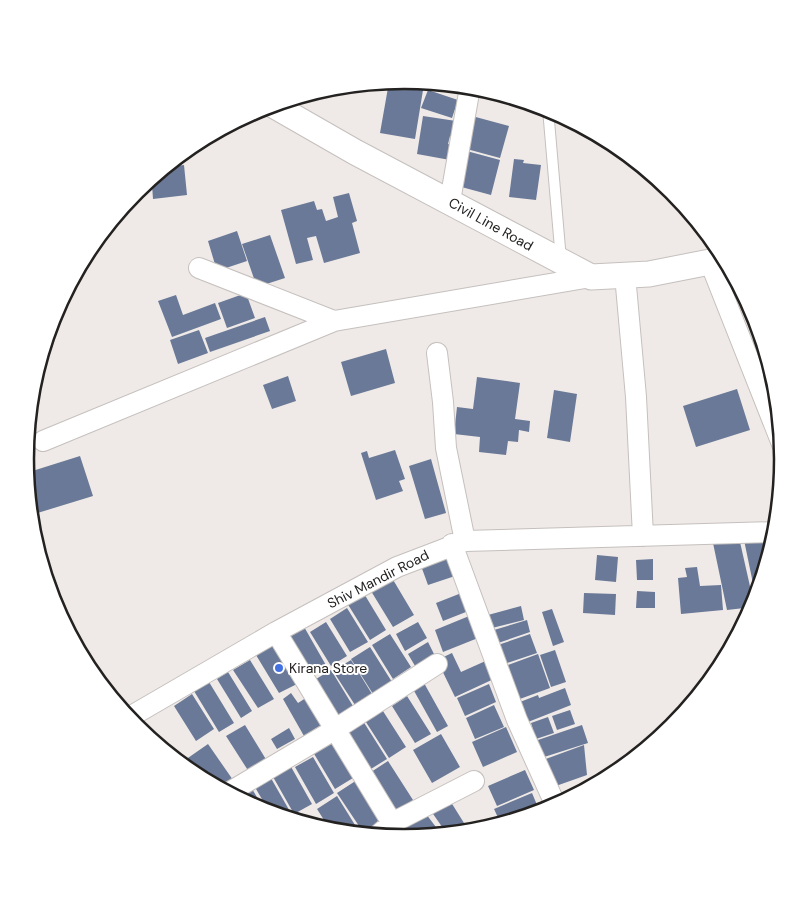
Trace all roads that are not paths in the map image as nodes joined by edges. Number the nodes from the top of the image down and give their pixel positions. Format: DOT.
graph roads {
  1 [pos="469,95"];
  2 [pos="282,110"];
  3 [pos="549,118"];
  4 [pos="450,201"];
  5 [pos="715,259"];
  6 [pos="561,263"];
  7 [pos="719,265"];
  8 [pos="199,268"];
  9 [pos="624,275"];
  10 [pos="591,277"];
  11 [pos="334,321"];
  12 [pos="437,353"];
  13 [pos="771,413"];
  14 [pos="43,441"];
  15 [pos="767,532"];
  16 [pos="643,536"];
  17 [pos="458,542"];
  18 [pos="276,632"];
  19 [pos="437,664"];
  20 [pos="135,714"];
  21 [pos="334,730"];
  22 [pos="474,781"];
  23 [pos="235,789"];
  24 [pos="553,799"];
  25 [pos="386,829"];
  26 [pos="385,830"];
  1 -- 4 [label="street"];
  2 -- 4 [label="street, Civil Line Road"];
  3 -- 6 [label="lane"];
  4 -- 6 [label="street, Civil Line Road"];
  5 -- 9 [label="street, Civil Line Road"];
  6 -- 10 [label="street, Civil Line Road"];
  7 -- 13 [label="street"];
  8 -- 11 [label="street"];
  9 -- 10 [label="street, Civil Line Road"];
  9 -- 16 [label="street"];
  10 -- 11 [label="street"];
  11 -- 14 [label="street"];
  12 -- 17 [label="street"];
  15 -- 16 [label="street, Shiv Mandir Road"];
  16 -- 17 [label="street, Shiv Mandir Road"];
  17 -- 18 [label="street, Shiv Mandir Road"];
  17 -- 24 [label="street"];
  18 -- 20 [label="street, Shiv Mandir Road"];
  18 -- 21 [label="street"];
  19 -- 21 [label="street"];
  21 -- 23 [label="street"];
  21 -- 26 [label="street"];
  22 -- 25 [label="street"];
}
